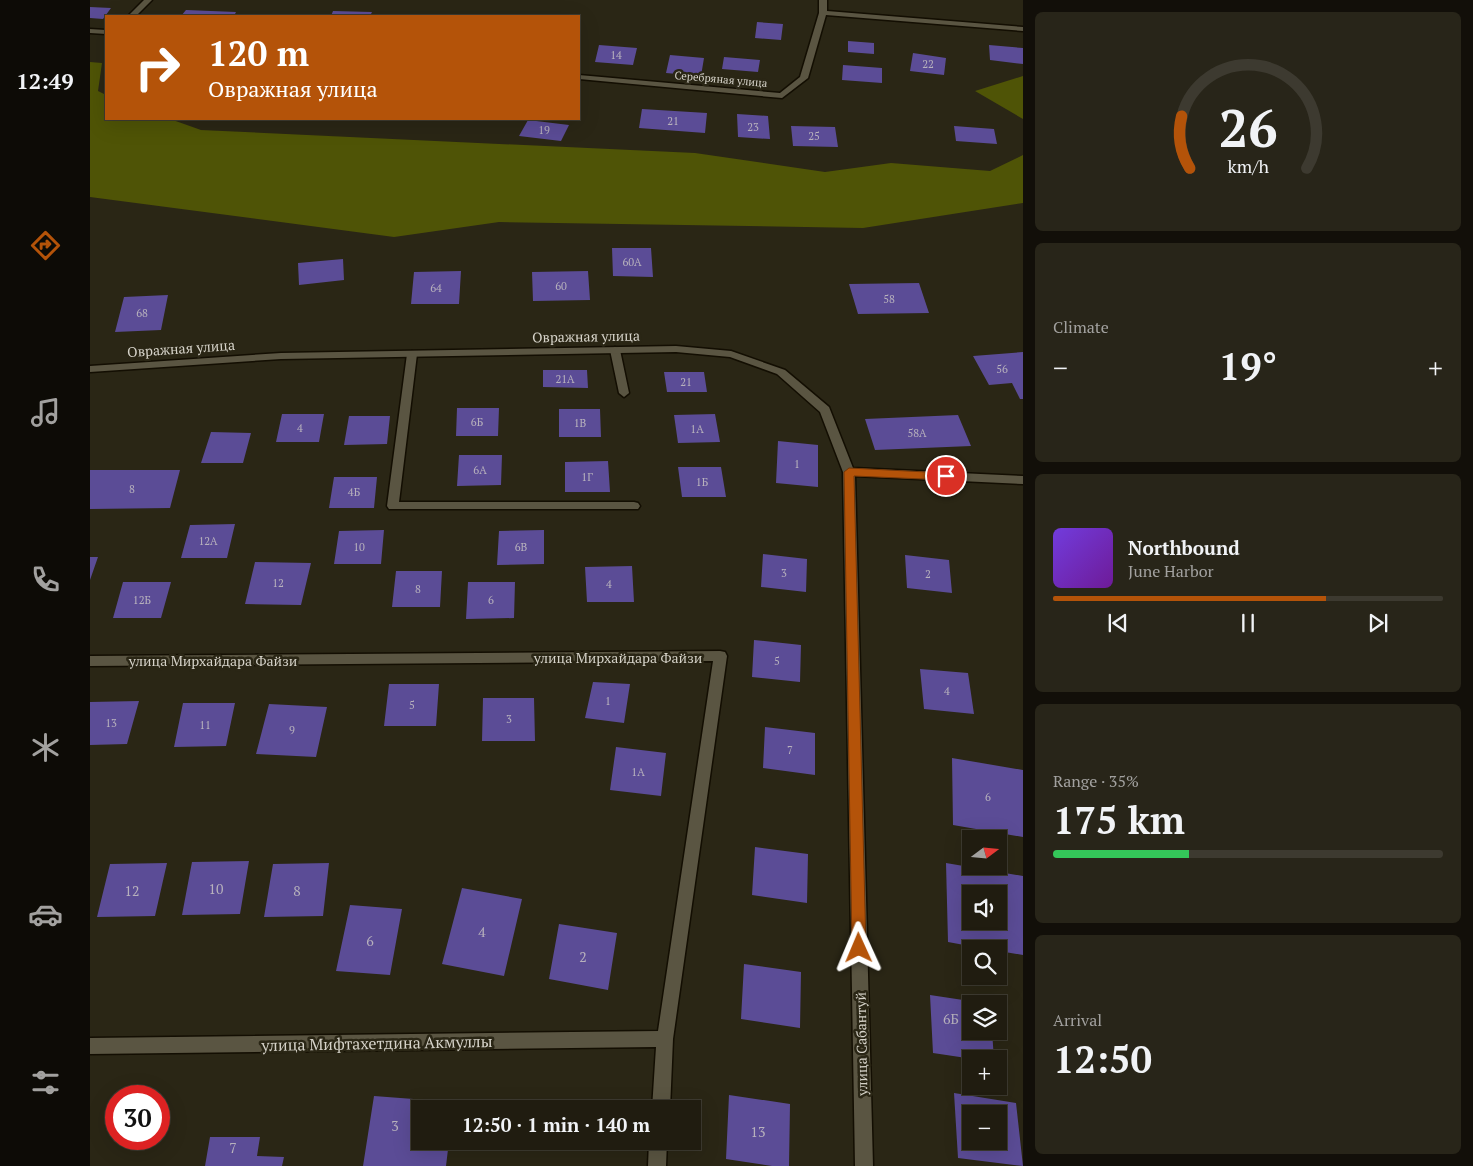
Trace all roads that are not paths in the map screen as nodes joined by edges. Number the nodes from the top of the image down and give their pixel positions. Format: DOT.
graph roads {
  1 [pos="148,0"];
  2 [pos="823,0"];
  3 [pos="823,13"];
  4 [pos="133,15"];
  5 [pos="1023,30"];
  6 [pos="90,31"];
  7 [pos="105,32"];
  8 [pos="580,76"];
  9 [pos="615,350"];
  10 [pos="412,354"];
  11 [pos="90,369"];
  12 [pos="624,393"];
  13 [pos="849,472"];
  14 [pos="1023,480"];
  15 [pos="634,506"];
  16 [pos="90,661"];
  17 [pos="665,1039"];
  18 [pos="90,1046"];
  19 [pos="661,1100"];
  20 [pos="658,1150"];
  21 [pos="657,1166"];
  22 [pos="864,1166"];
  1 -- 4 [label="street"];
  2 -- 3 [label="street, Серебряная улица"];
  3 -- 5 [label="street"];
  3 -- 8 [label="street, Серебряная улица"];
  6 -- 7 [label="street"];
  9 -- 10 [label="street, Овражная улица"];
  9 -- 12 [label="street"];
  9 -- 13 [label="street, Овражная улица"];
  10 -- 11 [label="street, Овражная улица"];
  10 -- 15 [label="street"];
  13 -- 14 [label="street"];
  13 -- 22 [label="street, улица Сабантуй"];
  16 -- 17 [label="street, улица Мирхайдара Файзи"];
  17 -- 18 [label="street, улица Мифтахетдина Акмуллы"];
  17 -- 19 [label="street, улица Мирхайдара Файзи"];
  20 -- 21 [label="street"];
}
